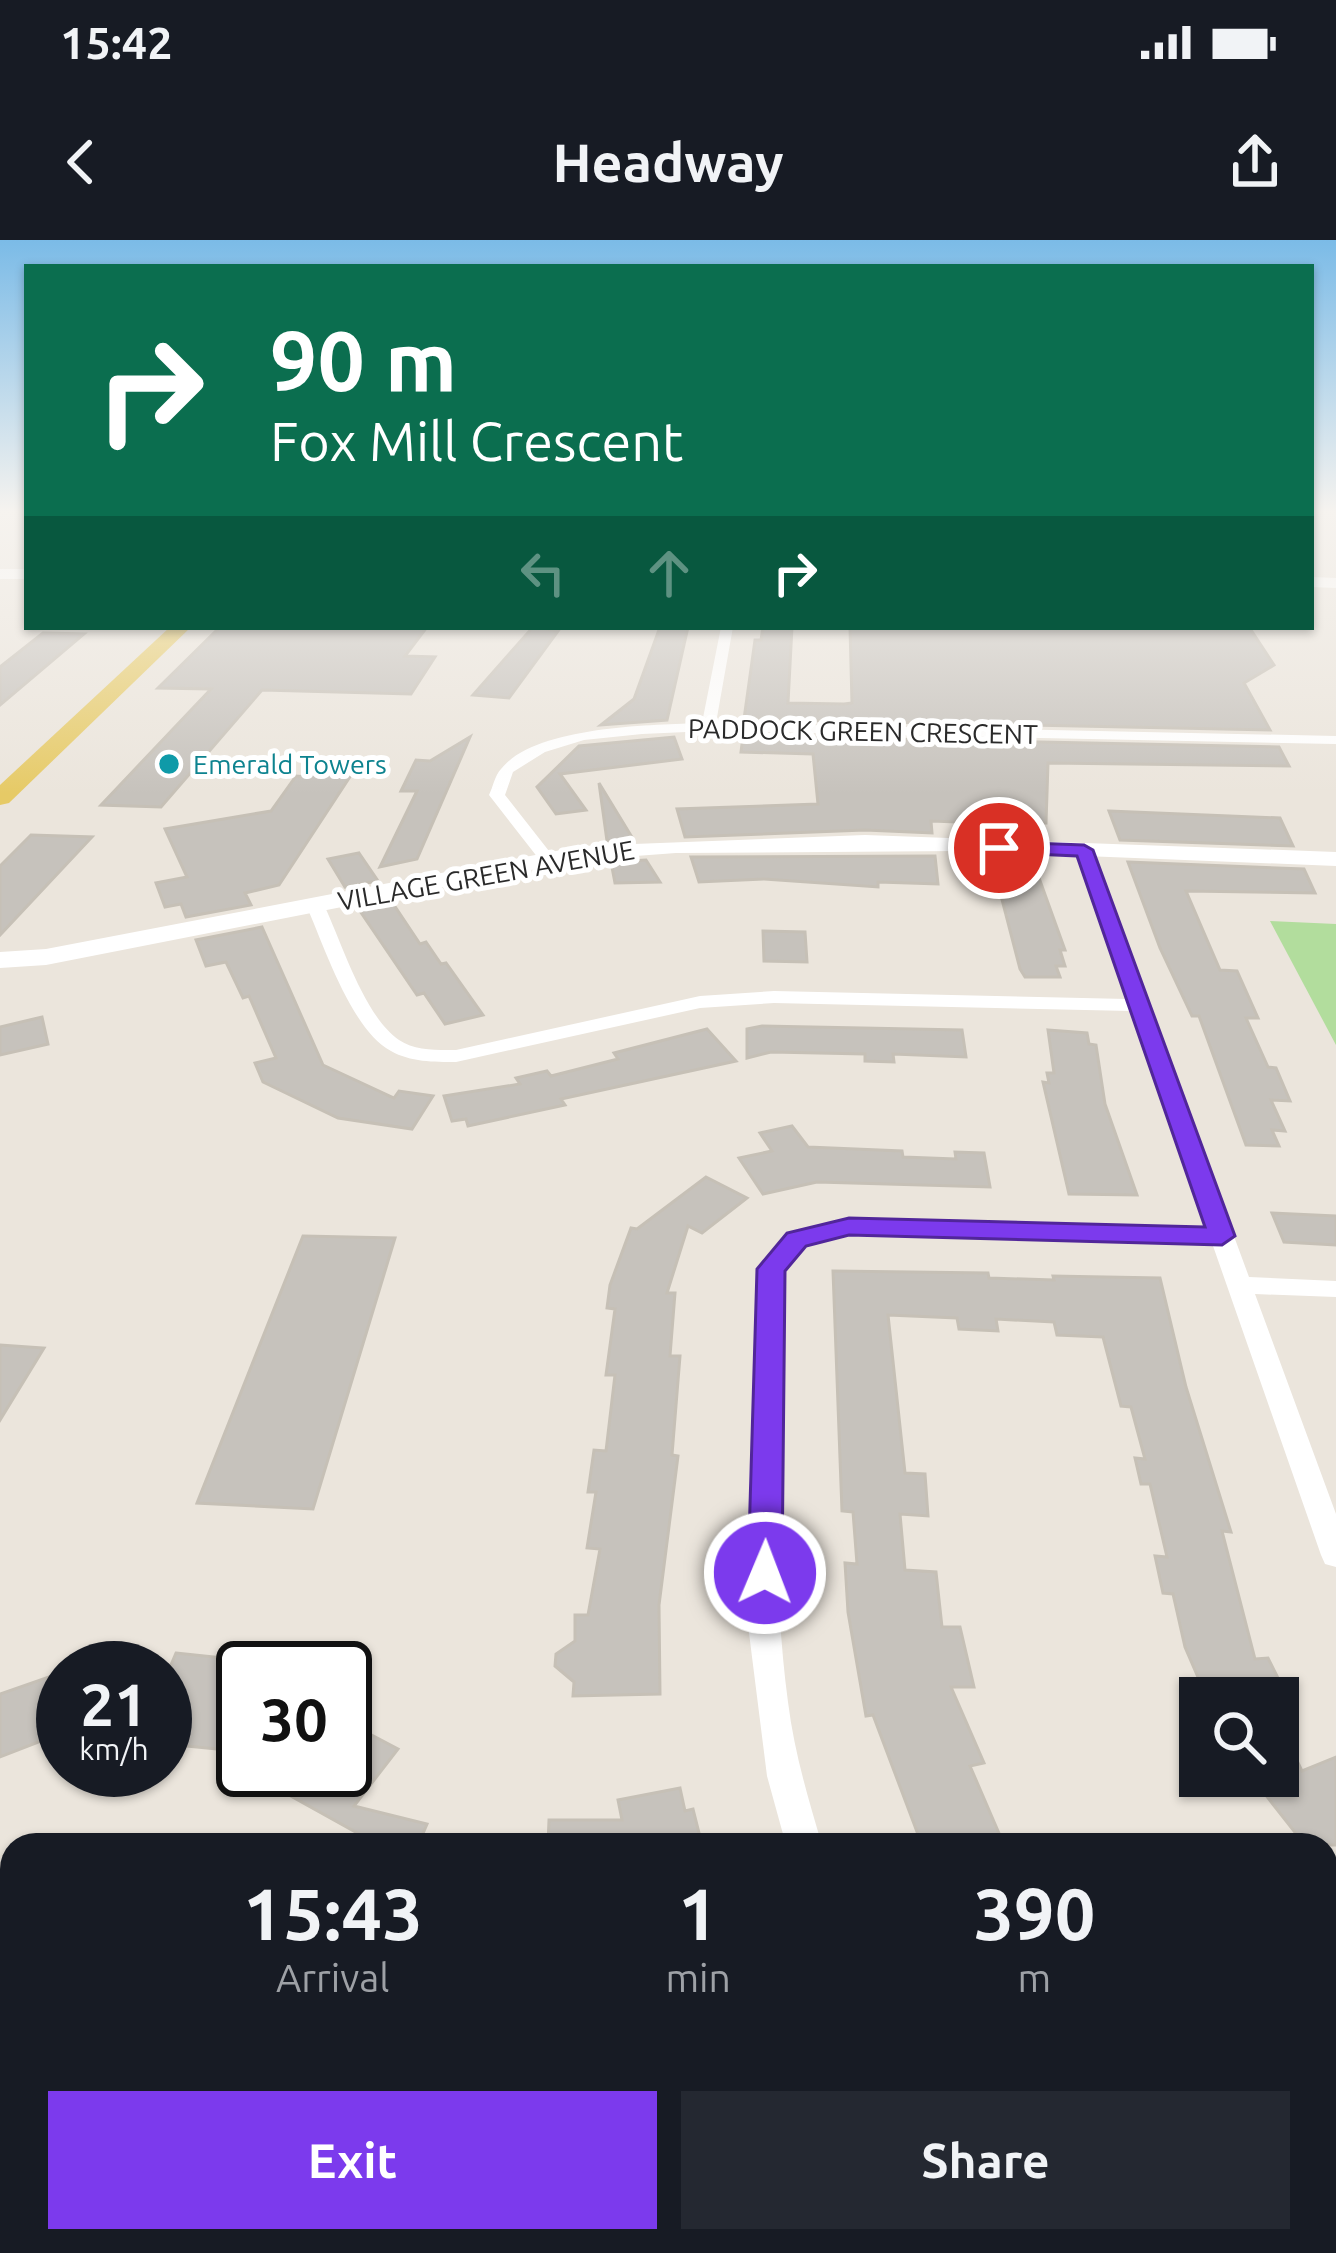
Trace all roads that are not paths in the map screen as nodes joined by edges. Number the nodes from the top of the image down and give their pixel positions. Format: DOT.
graph roads {
  1 [pos="151,630"];
  2 [pos="179,630"];
  3 [pos="727,630"];
  4 [pos="708,727"];
  5 [pos="1336,740"];
  6 [pos="0,767"];
  7 [pos="0,798"];
  8 [pos="1084,850"];
  9 [pos="1336,859"];
  10 [pos="548,860"];
  11 [pos="314,905"];
  12 [pos="0,960"];
  13 [pos="1139,1004"];
  14 [pos="1222,1236"];
  15 [pos="1240,1285"];
  16 [pos="1336,1289"];
  17 [pos="1336,1555"];
  18 [pos="801,1833"];
  1 -- 6 [label="main road"];
  2 -- 7 [label="main road"];
  3 -- 4 [label="street"];
  4 -- 5 [label="street, PADDOCK GREEN CRESCENT"];
  4 -- 10 [label="street, PADDOCK GREEN CRESCENT"];
  8 -- 9 [label="street, VILLAGE GREEN AVENUE"];
  8 -- 10 [label="street, VILLAGE GREEN AVENUE"];
  8 -- 13 [label="street"];
  10 -- 11 [label="street, VILLAGE GREEN AVENUE"];
  11 -- 12 [label="street, VILLAGE GREEN AVENUE"];
  11 -- 13 [label="street"];
  13 -- 14 [label="street"];
  14 -- 15 [label="street"];
  14 -- 18 [label="street"];
  15 -- 16 [label="street"];
  15 -- 17 [label="street"];
}
